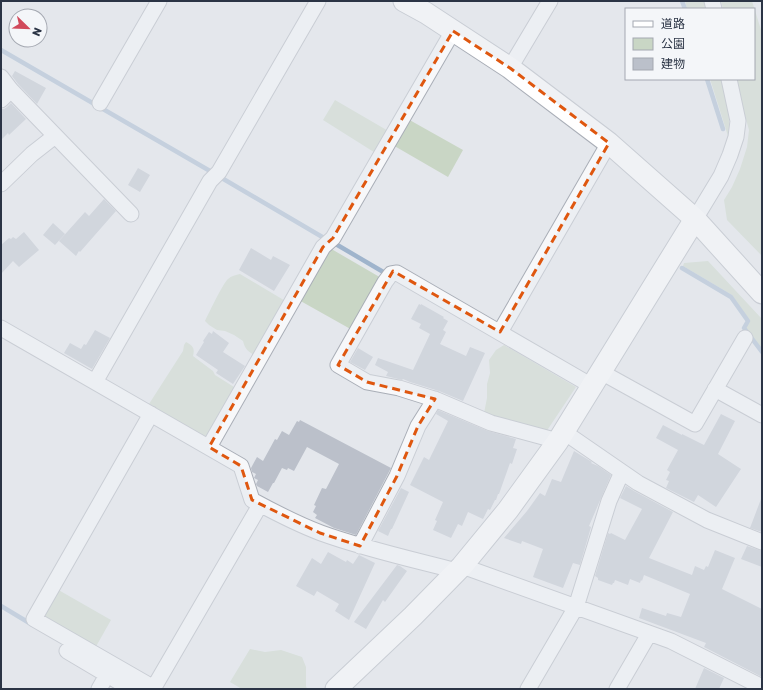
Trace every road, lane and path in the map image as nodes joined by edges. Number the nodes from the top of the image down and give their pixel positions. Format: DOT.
graph roads {
  1 [pos="159,1"];
  2 [pos="318,1"];
  3 [pos="404,1"];
  4 [pos="550,1"];
  5 [pos="430,7"];
  6 [pos="453,31"];
  7 [pos="510,68"];
  8 [pos="1,77"];
  9 [pos="729,80"];
  10 [pos="6,95"];
  11 [pos="100,103"];
  12 [pos="55,136"];
  13 [pos="609,143"];
  14 [pos="1,184"];
  15 [pos="131,214"];
  16 [pos="695,219"];
  17 [pos="762,293"];
  18 [pos="1,328"];
  19 [pos="500,332"];
  20 [pos="745,338"];
  21 [pos="597,379"];
  22 [pos="95,382"];
  23 [pos="715,389"];
  24 [pos="435,399"];
  25 [pos="151,414"];
  26 [pos="762,415"];
  27 [pos="561,437"];
  28 [pos="209,447"];
  29 [pos="622,472"];
  30 [pos="260,505"];
  31 [pos="762,542"];
  32 [pos="360,546"];
  33 [pos="459,568"];
  34 [pos="576,607"];
  35 [pos="649,634"];
  36 [pos="67,651"];
  37 [pos="107,675"];
  38 [pos="762,687"];
  39 [pos="155,688"];
  40 [pos="99,689"];
  41 [pos="130,689"];
  42 [pos="336,689"];
  43 [pos="528,689"];
  44 [pos="617,689"];
  1 -- 11 [label="street"];
  2 -- 22 [label="street"];
  3 -- 5 [label="street"];
  4 -- 7 [label="street"];
  5 -- 6 [label="street"];
  6 -- 7 [label="street"];
  6 -- 28 [label="street"];
  7 -- 13 [label="street"];
  8 -- 10 [label="street"];
  9 -- 16 [label="street"];
  10 -- 12 [label="street"];
  12 -- 14 [label="street"];
  12 -- 15 [label="street"];
  13 -- 16 [label="street"];
  13 -- 19 [label="street"];
  16 -- 17 [label="street"];
  16 -- 21 [label="street"];
  18 -- 22 [label="street"];
  19 -- 21 [label="street"];
  19 -- 24 [label="street"];
  20 -- 23 [label="street"];
  21 -- 23 [label="street"];
  21 -- 27 [label="street"];
  22 -- 25 [label="street"];
  23 -- 26 [label="street"];
  24 -- 27 [label="street"];
  24 -- 32 [label="street"];
  25 -- 28 [label="street"];
  25 -- 39 [label="street"];
  27 -- 29 [label="street"];
  27 -- 33 [label="street"];
  28 -- 30 [label="street"];
  29 -- 31 [label="street"];
  29 -- 34 [label="street"];
  30 -- 32 [label="street"];
  30 -- 39 [label="street"];
  32 -- 33 [label="street"];
  33 -- 34 [label="street"];
  33 -- 42 [label="street"];
  34 -- 35 [label="street"];
  34 -- 43 [label="street"];
  35 -- 38 [label="street"];
  35 -- 44 [label="street"];
  36 -- 37 [label="street"];
  37 -- 40 [label="street"];
  37 -- 41 [label="street"];
}
